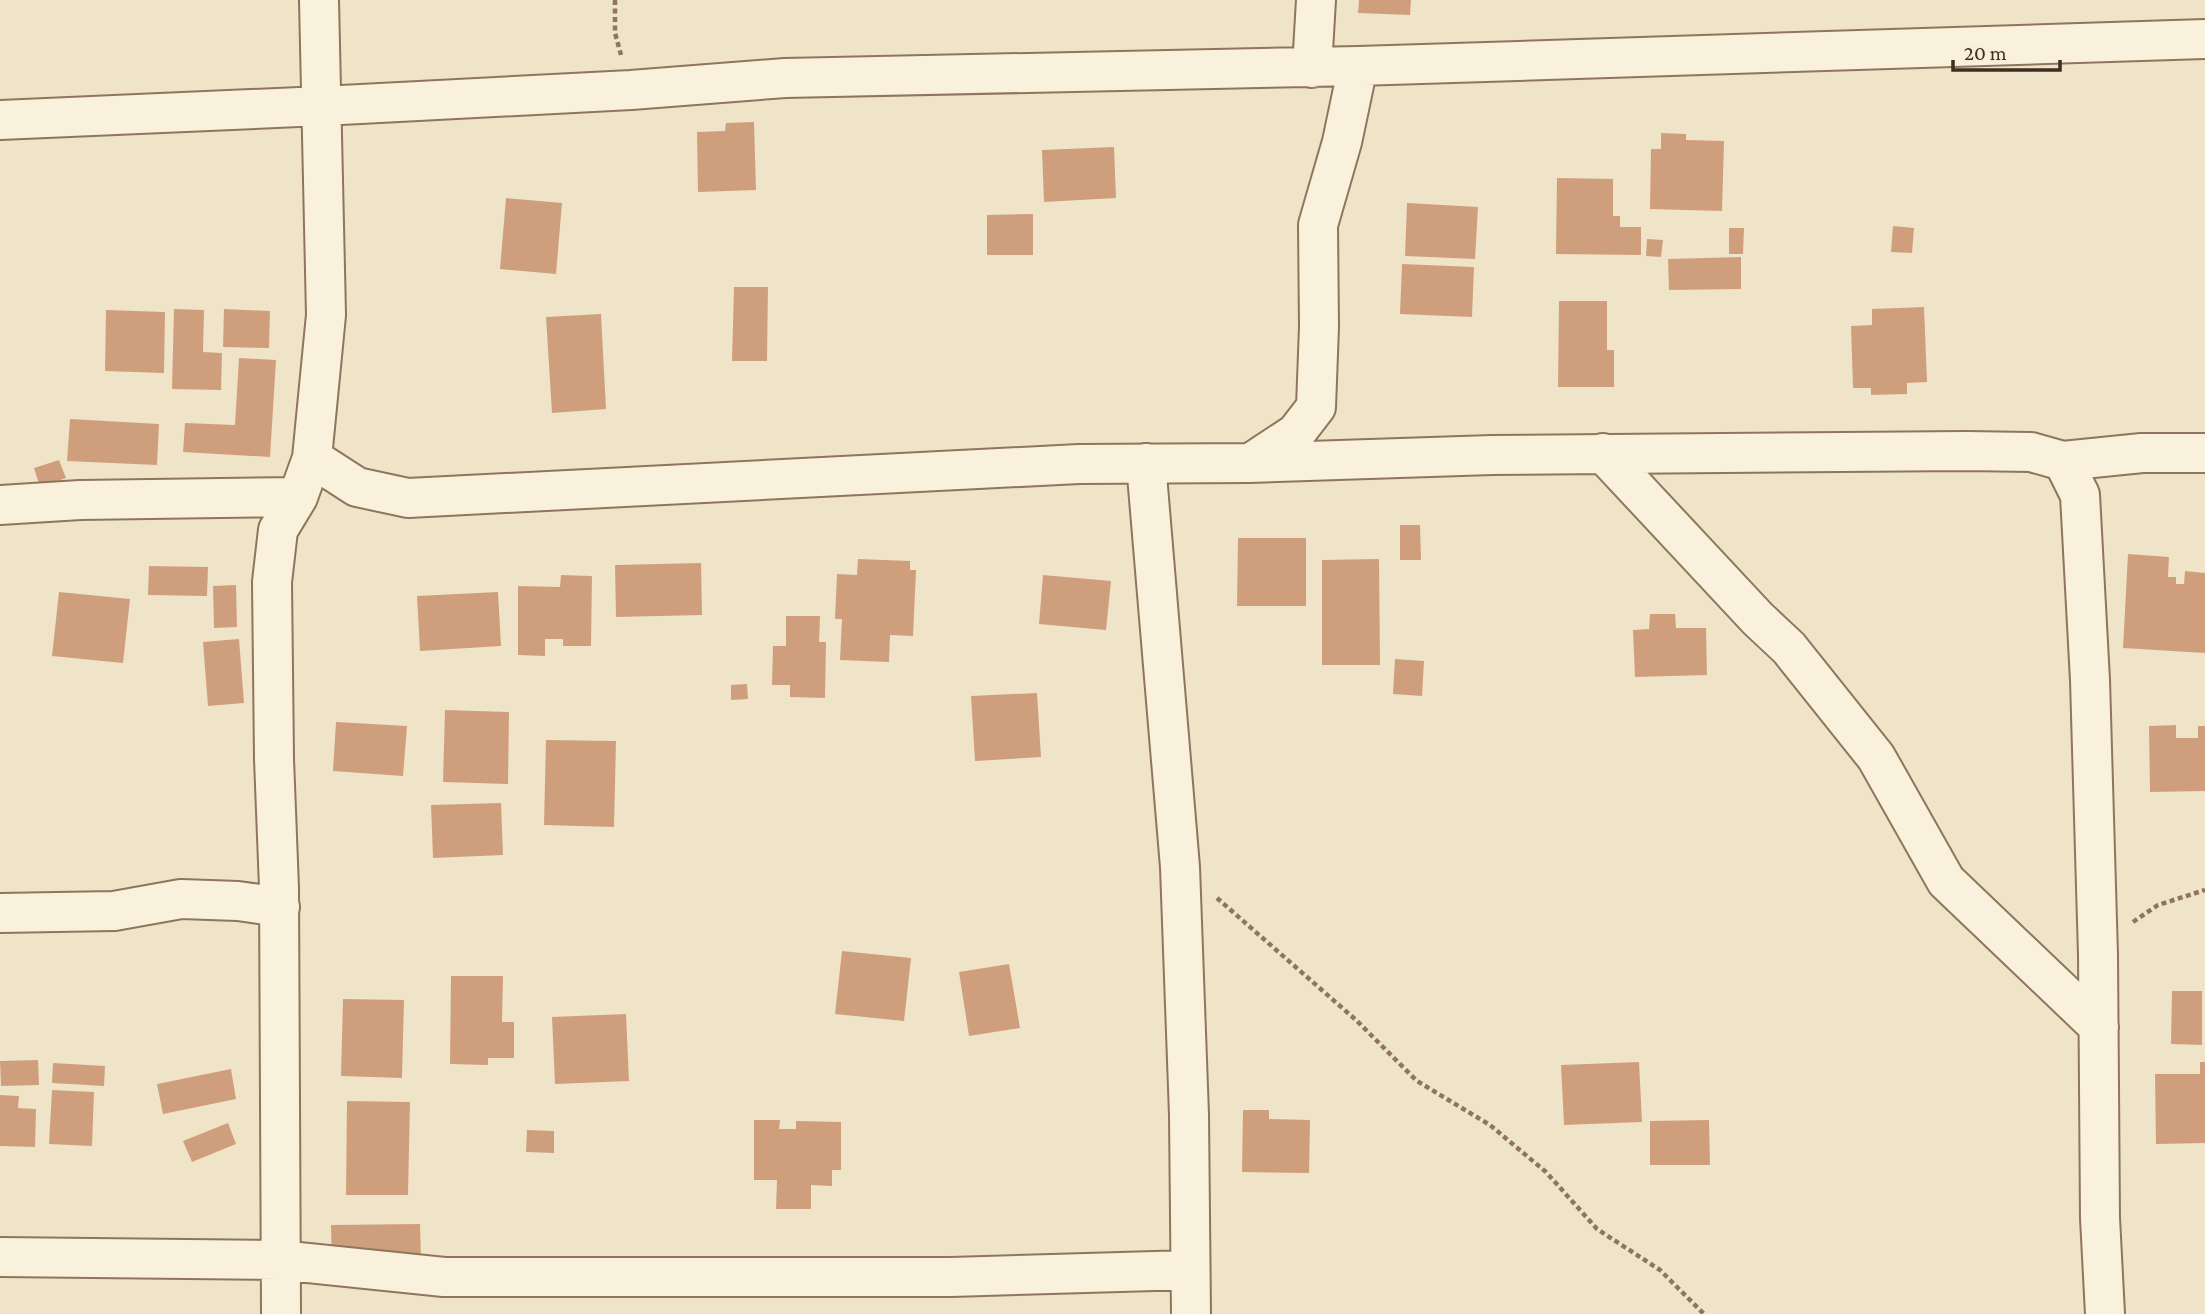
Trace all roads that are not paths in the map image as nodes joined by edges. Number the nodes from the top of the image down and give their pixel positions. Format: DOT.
graph roads {
  1 [pos="319,0"];
  2 [pos="1316,0"];
  3 [pos="2205,39"];
  4 [pos="1358,66"];
  5 [pos="1312,68"];
  6 [pos="322,106"];
  7 [pos="0,120"];
  8 [pos="1603,453"];
  9 [pos="2205,453"];
  10 [pos="312,458"];
  11 [pos="2063,461"];
  12 [pos="1146,463"];
  13 [pos="1250,463"];
  14 [pos="298,497"];
  15 [pos="0,505"];
  16 [pos="279,907"];
  17 [pos="0,913"];
  18 [pos="2099,1027"];
  19 [pos="0,1257"];
  20 [pos="279,1260"];
  21 [pos="1190,1270"];
  22 [pos="281,1314"];
  23 [pos="1191,1314"];
  24 [pos="2105,1314"];
  1 -- 6 [label="street"];
  2 -- 5 [label="street"];
  3 -- 4 [label="street"];
  4 -- 5 [label="street"];
  4 -- 13 [label="street"];
  5 -- 6 [label="street"];
  6 -- 7 [label="street"];
  6 -- 10 [label="street"];
  8 -- 11 [label="street"];
  8 -- 13 [label="street"];
  8 -- 18 [label="street"];
  9 -- 11 [label="street"];
  10 -- 12 [label="street"];
  10 -- 14 [label="street"];
  11 -- 18 [label="street"];
  12 -- 13 [label="street"];
  12 -- 21 [label="street"];
  14 -- 15 [label="street"];
  14 -- 16 [label="street"];
  16 -- 17 [label="street"];
  16 -- 20 [label="street"];
  18 -- 24 [label="street"];
  19 -- 20 [label="street"];
  20 -- 21 [label="street"];
  20 -- 22 [label="street"];
  21 -- 23 [label="street"];
}
